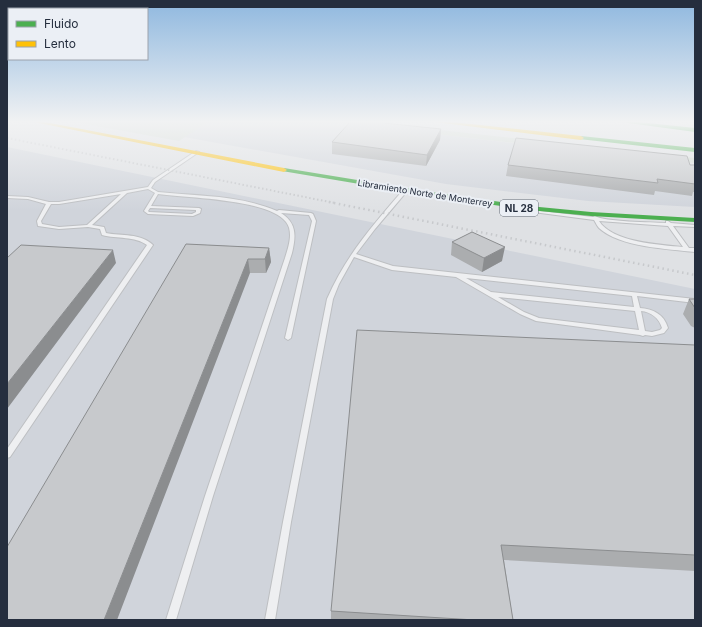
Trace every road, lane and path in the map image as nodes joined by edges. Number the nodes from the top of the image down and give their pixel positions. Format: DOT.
graph roads {
  1 [pos="193,151"];
  2 [pos="194,151"];
  3 [pos="218,151"];
  4 [pos="197,152"];
  5 [pos="271,161"];
  6 [pos="345,180"];
  7 [pos="149,188"];
  8 [pos="406,190"];
  9 [pos="126,192"];
  10 [pos="158,193"];
  11 [pos="7,197"];
  12 [pos="49,203"];
  13 [pos="148,207"];
  14 [pos="278,211"];
  15 [pos="596,217"];
  16 [pos="695,220"];
  17 [pos="668,222"];
  18 [pos="88,226"];
  19 [pos="695,226"];
  20 [pos="687,249"];
  21 [pos="695,250"];
  22 [pos="353,255"];
  23 [pos="457,276"];
  24 [pos="489,294"];
  25 [pos="634,294"];
  26 [pos="695,301"];
  27 [pos="638,309"];
  28 [pos="643,334"];
  29 [pos="288,338"];
  30 [pos="7,455"];
  31 [pos="170,620"];
  32 [pos="270,620"];
  1 -- 4 [label="main road, Libramiento Norte de Monterrey / NL 28"];
  2 -- 4 [label="main road"];
  3 -- 5 [label="main road, Libramiento Norte de Monterrey / NL 28"];
  4 -- 5 [label="main road"];
  4 -- 6 [label="main road, Libramiento Norte de Monterrey / NL 28"];
  4 -- 7 [label="lane"];
  5 -- 6 [label="main road, Libramiento Norte de Monterrey / NL 28"];
  6 -- 8 [label="main road, Libramiento Norte de Monterrey / NL 28"];
  7 -- 9 [label="lane"];
  7 -- 10 [label="lane"];
  8 -- 15 [label="main road, Libramiento Norte de Monterrey / NL 28"];
  8 -- 22 [label="lane"];
  9 -- 12 [label="lane"];
  9 -- 18 [label="lane"];
  10 -- 13 [label="lane"];
  10 -- 14 [label="lane"];
  11 -- 12 [label="lane"];
  12 -- 18 [label="lane"];
  13 -- 13 [label="lane"];
  14 -- 29 [label="lane"];
  14 -- 31 [label="lane"];
  15 -- 17 [label="main road, Libramiento Norte de Monterrey / NL 28"];
  15 -- 20 [label="lane"];
  16 -- 17 [label="main road, Libramiento Norte de Monterrey / NL 28"];
  17 -- 19 [label="lane"];
  17 -- 20 [label="lane"];
  18 -- 30 [label="lane"];
  20 -- 21 [label="lane"];
  22 -- 23 [label="lane"];
  22 -- 32 [label="lane"];
  23 -- 24 [label="lane"];
  23 -- 25 [label="lane"];
  24 -- 27 [label="lane"];
  24 -- 28 [label="lane"];
  25 -- 26 [label="lane"];
  25 -- 27 [label="lane"];
  27 -- 28 [label="lane"];
  27 -- 28 [label="lane"];
}
